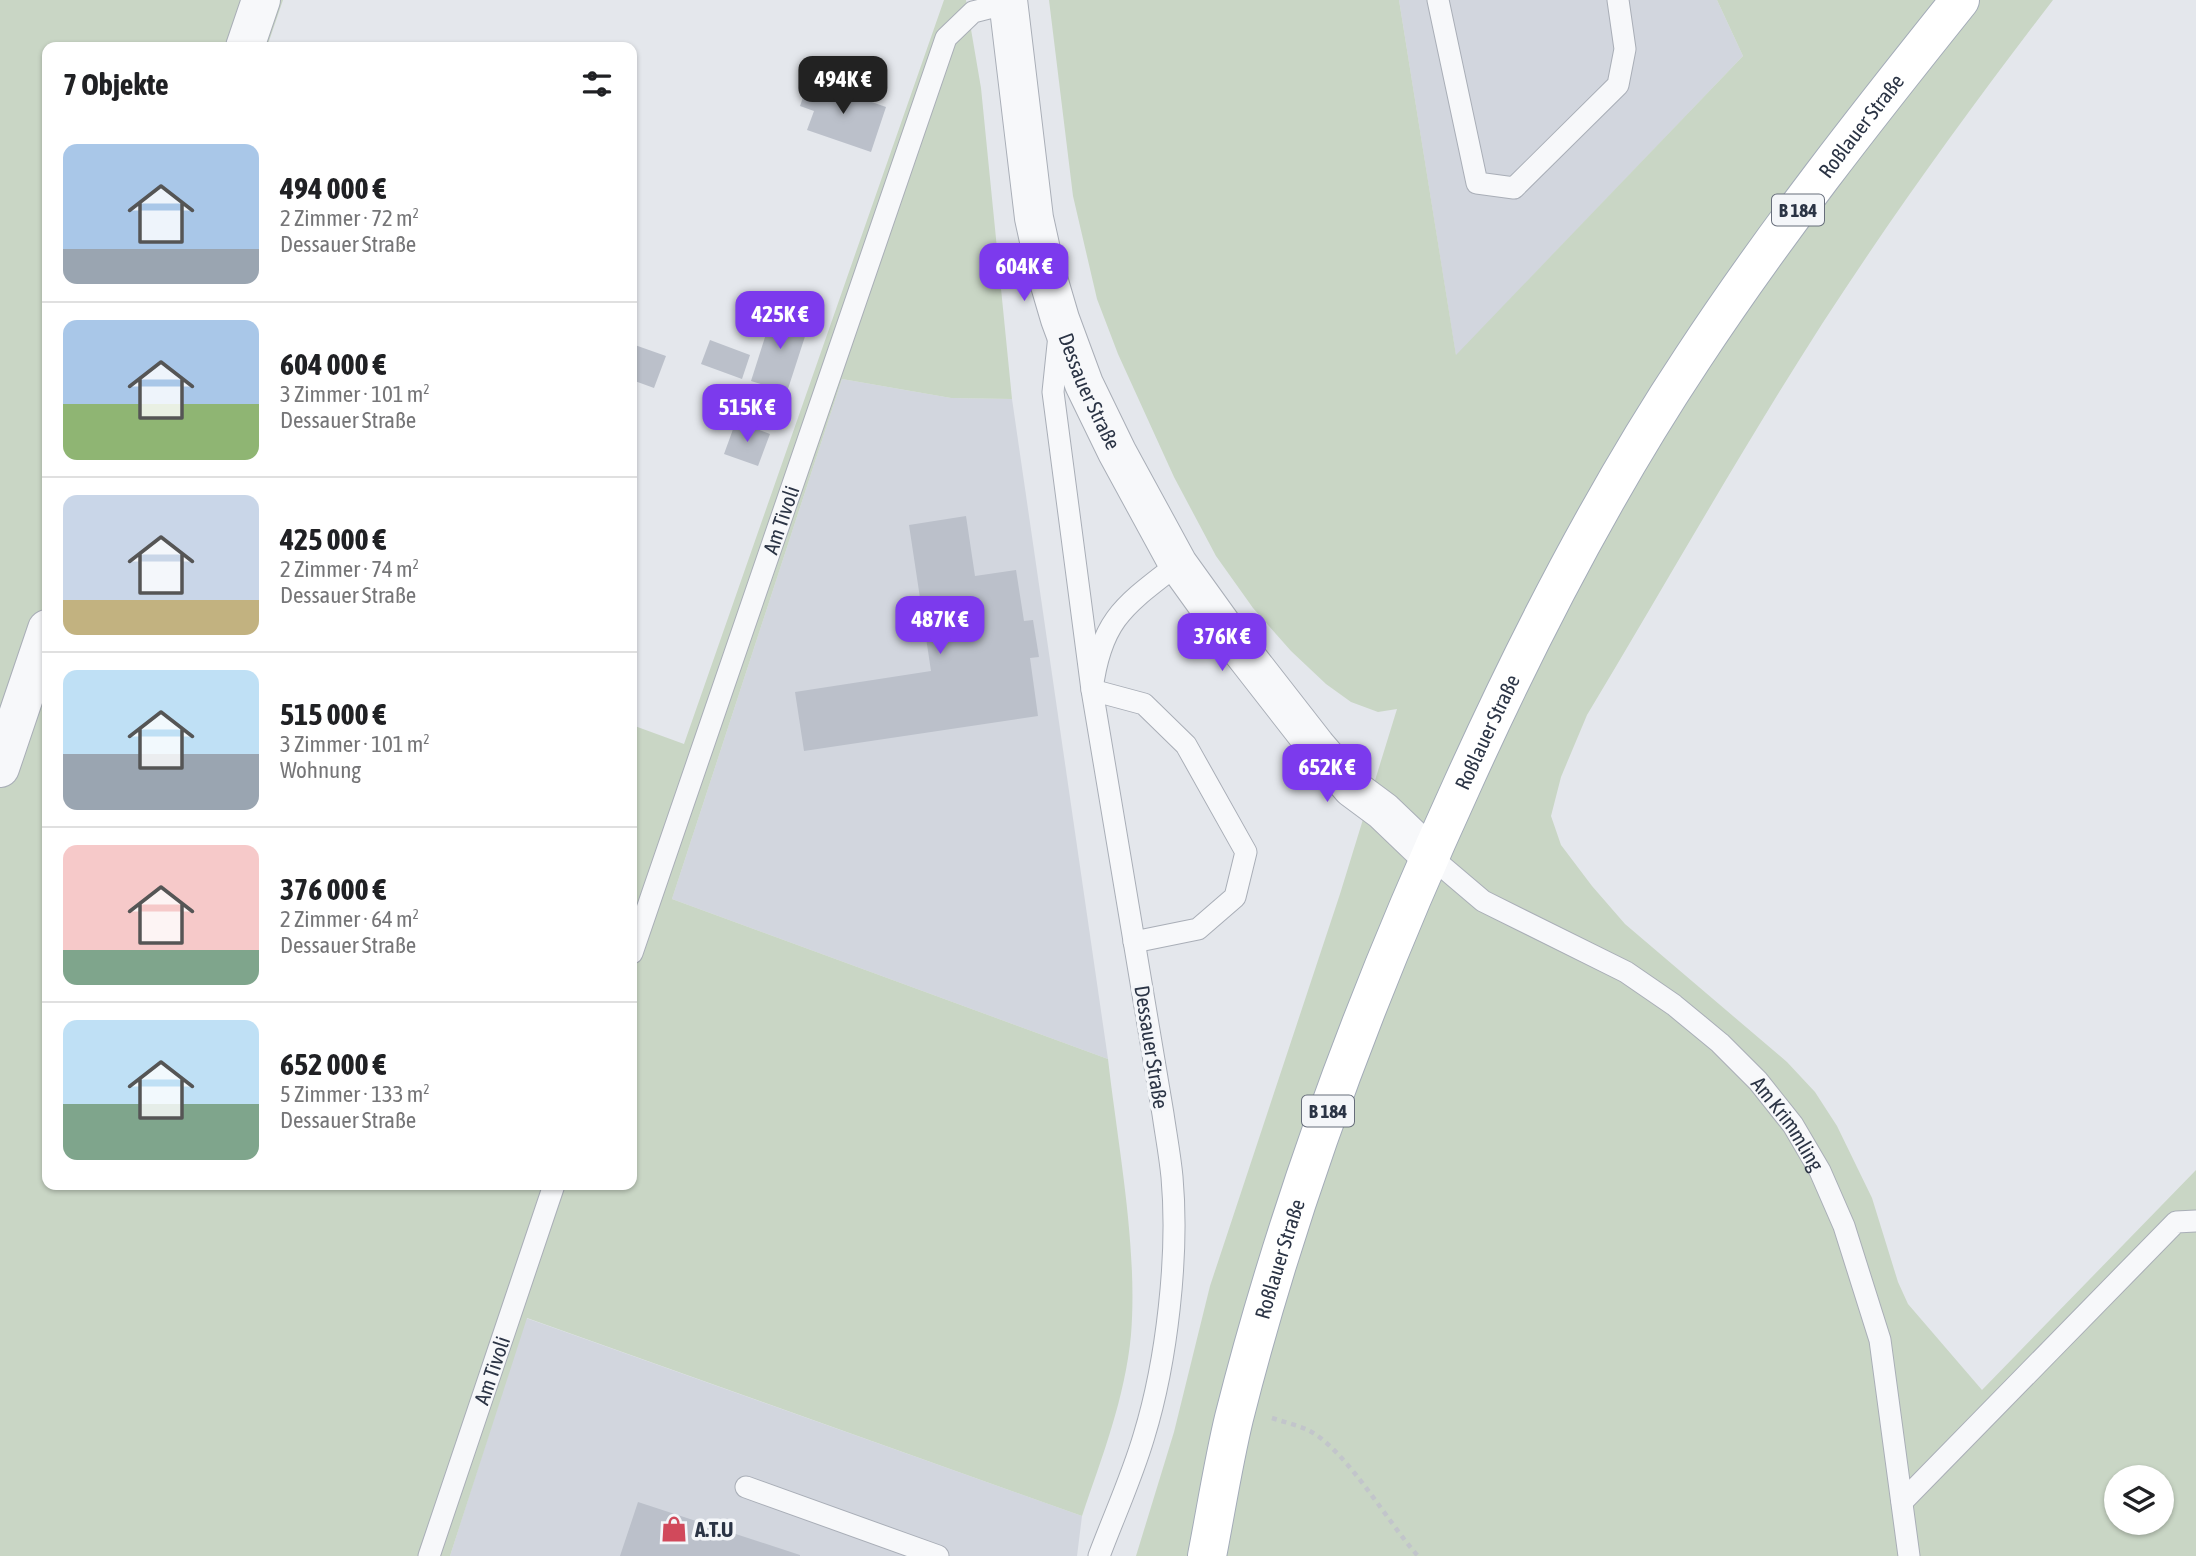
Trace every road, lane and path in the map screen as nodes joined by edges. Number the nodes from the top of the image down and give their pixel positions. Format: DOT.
graph roads {
  1 [pos="261,0"];
  2 [pos="1438,0"];
  3 [pos="1618,0"];
  4 [pos="1960,0"];
  5 [pos="1008,2"];
  6 [pos="247,42"];
  7 [pos="1060,319"];
  8 [pos="1178,564"];
  9 [pos="42,644"];
  10 [pos="1093,690"];
  11 [pos="0,768"];
  12 [pos="1430,856"];
  13 [pos="637,938"];
  14 [pos="1134,942"];
  15 [pos="552,1190"];
  16 [pos="2196,1221"];
  17 [pos="1271,1417"];
  18 [pos="746,1487"];
  19 [pos="1902,1502"];
  20 [pos="429,1556"];
  21 [pos="938,1556"];
  22 [pos="1098,1556"];
  23 [pos="1207,1556"];
  24 [pos="1418,1556"];
  25 [pos="1909,1556"];
  1 -- 6 [label="street"];
  2 -- 3 [label="lane"];
  4 -- 12 [label="main road, Roßlauer Straße / B 184"];
  5 -- 7 [label="street, Dessauer Straße"];
  5 -- 13 [label="lane, Am Tivoli"];
  7 -- 8 [label="street, Dessauer Straße"];
  7 -- 10 [label="lane"];
  8 -- 10 [label="lane, Dessauer Straße"];
  8 -- 12 [label="street, Dessauer Straße"];
  9 -- 11 [label="street"];
  10 -- 14 [label="lane, Dessauer Straße"];
  10 -- 14 [label="lane"];
  12 -- 19 [label="lane, Am Krimmling"];
  12 -- 23 [label="main road, Roßlauer Straße / B 184"];
  14 -- 22 [label="lane, Dessauer Straße"];
  15 -- 20 [label="lane, Am Tivoli"];
  16 -- 19 [label="lane"];
  17 -- 24 [label="path"];
  18 -- 21 [label="lane"];
  19 -- 25 [label="lane, Am Krimmling"];
}
